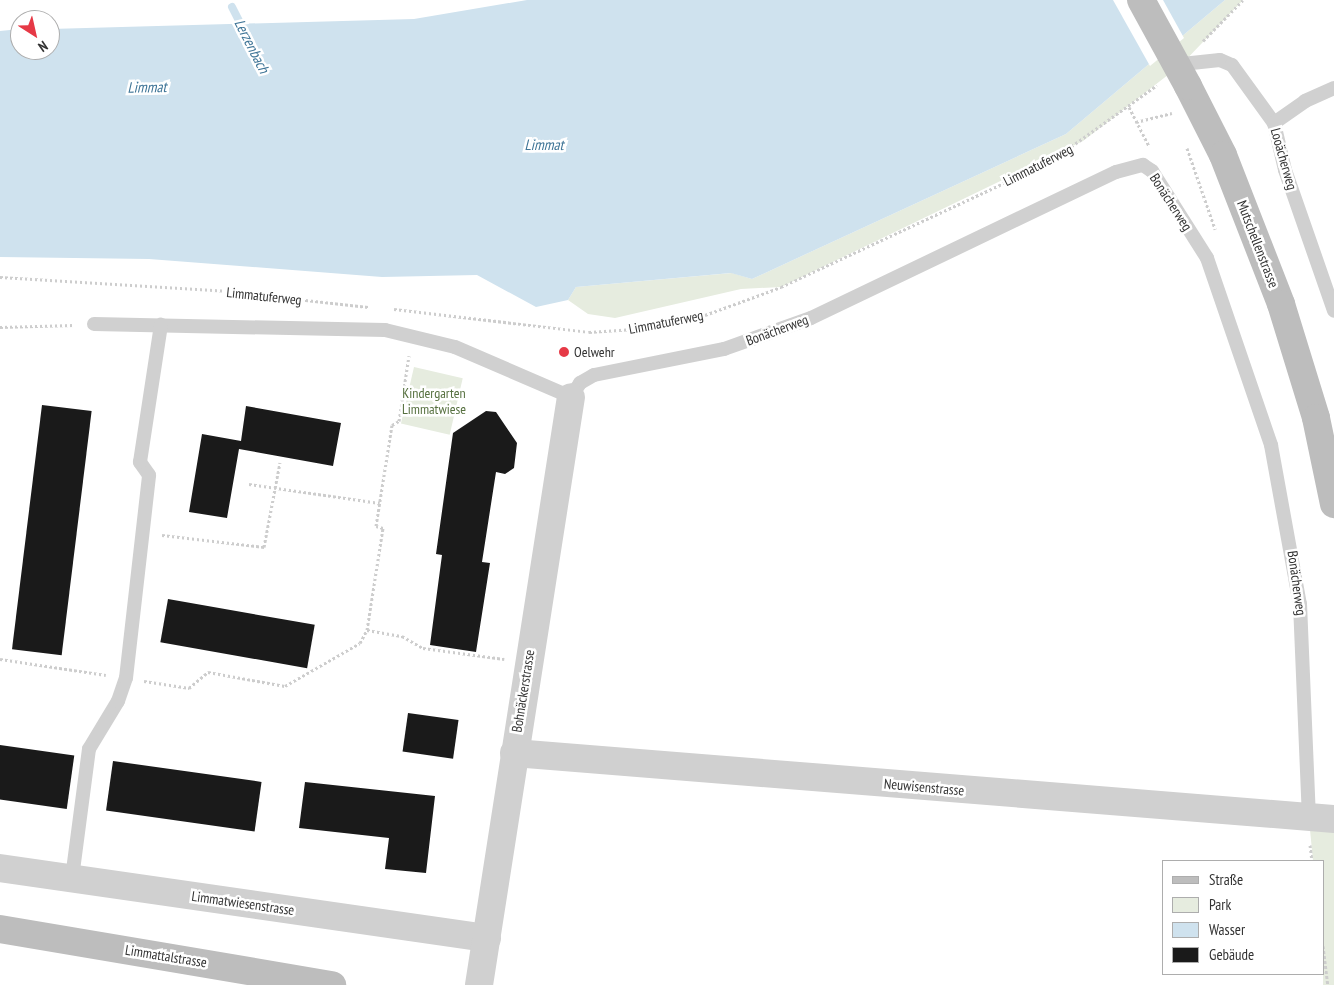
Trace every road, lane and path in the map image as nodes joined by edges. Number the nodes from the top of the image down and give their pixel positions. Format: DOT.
graph roads {
  1 [pos="1141,0"];
  2 [pos="1243,0"];
  3 [pos="1185,75"];
  4 [pos="1334,88"];
  5 [pos="1129,107"];
  6 [pos="1178,112"];
  7 [pos="1136,122"];
  8 [pos="1274,123"];
  9 [pos="1186,145"];
  10 [pos="1144,165"];
  11 [pos="1207,258"];
  12 [pos="0,276"];
  13 [pos="373,308"];
  14 [pos="383,308"];
  15 [pos="1334,310"];
  16 [pos="94,324"];
  17 [pos="161,325"];
  18 [pos="0,327"];
  19 [pos="412,335"];
  20 [pos="571,397"];
  21 [pos="280,462"];
  22 [pos="249,484"];
  23 [pos="275,488"];
  24 [pos="380,503"];
  25 [pos="1334,504"];
  26 [pos="140,533"];
  27 [pos="366,630"];
  28 [pos="0,659"];
  29 [pos="527,662"];
  30 [pos="126,678"];
  31 [pos="514,753"];
  32 [pos="1322,819"];
  33 [pos="0,868"];
  34 [pos="72,878"];
  35 [pos="0,930"];
  36 [pos="487,938"];
  37 [pos="1324,954"];
  38 [pos="332,985"];
  39 [pos="479,985"];
  40 [pos="1328,985"];
  1 -- 3 [label="main road, Mutschellenstrasse, bridge"];
  2 -- 3 [label="path, Limmatuferweg"];
  3 -- 5 [label="path, Limmatuferweg"];
  3 -- 8 [label="lane, Looächerweg"];
  3 -- 25 [label="main road, Mutschellenstrasse"];
  4 -- 8 [label="lane"];
  5 -- 7 [label="path"];
  5 -- 14 [label="path, Limmatuferweg"];
  6 -- 7 [label="path"];
  7 -- 10 [label="path"];
  8 -- 15 [label="lane, Looächerweg"];
  9 -- 11 [label="path"];
  10 -- 11 [label="lane, Bonächerweg"];
  10 -- 20 [label="lane, Bonächerweg"];
  11 -- 32 [label="lane, Bonächerweg"];
  12 -- 13 [label="path, Limmatuferweg"];
  16 -- 17 [label="lane"];
  16 -- 18 [label="path"];
  17 -- 19 [label="lane"];
  17 -- 26 [label="lane"];
  19 -- 20 [label="lane"];
  19 -- 24 [label="path"];
  20 -- 29 [label="street, Bohnäckerstrasse"];
  21 -- 23 [label="path"];
  22 -- 23 [label="path"];
  23 -- 24 [label="path"];
  23 -- 26 [label="path"];
  24 -- 27 [label="path"];
  26 -- 30 [label="lane"];
  27 -- 29 [label="path"];
  27 -- 30 [label="path"];
  28 -- 30 [label="path"];
  29 -- 31 [label="street, Bohnäckerstrasse"];
  30 -- 34 [label="lane"];
  31 -- 32 [label="street, Neuwisenstrasse"];
  31 -- 36 [label="street, Bohnäckerstrasse"];
  33 -- 34 [label="street, Limmatwiesenstrasse"];
  34 -- 36 [label="street, Limmatwiesenstrasse"];
  35 -- 38 [label="main road, Limmattalstrasse"];
  36 -- 39 [label="street, Bohnäckerstrasse"];
  37 -- 40 [label="path"];
}
